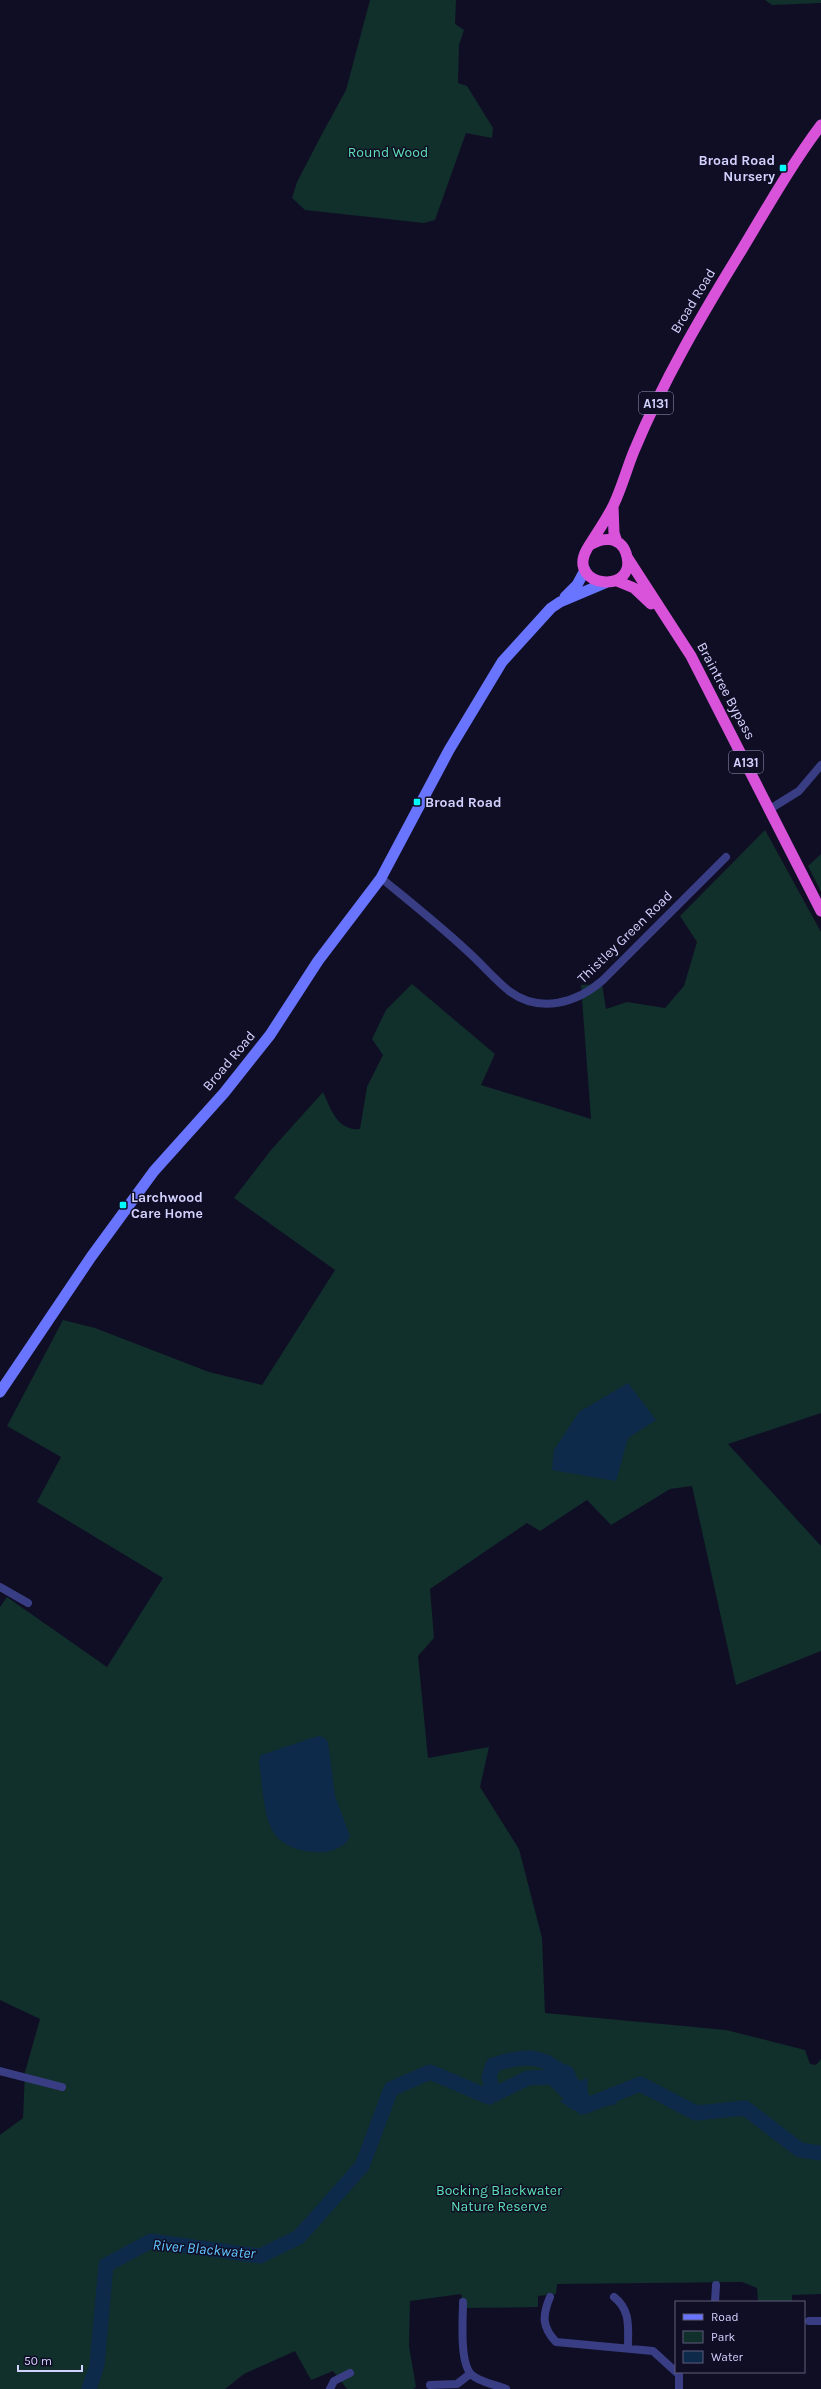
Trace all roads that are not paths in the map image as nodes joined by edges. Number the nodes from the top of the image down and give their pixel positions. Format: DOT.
graph roads {
  1 [pos="821,125"];
  2 [pos="613,506"];
  3 [pos="617,542"];
  4 [pos="590,545"];
  5 [pos="627,557"];
  6 [pos="585,570"];
  7 [pos="617,581"];
  8 [pos="606,583"];
  9 [pos="560,602"];
  10 [pos="664,617"];
  11 [pos="821,765"];
  12 [pos="770,808"];
  13 [pos="726,857"];
  14 [pos="381,878"];
  15 [pos="821,911"];
  16 [pos="0,1392"];
  17 [pos="0,1587"];
  18 [pos="28,1603"];
  19 [pos="0,2072"];
  20 [pos="62,2087"];
  21 [pos="716,2285"];
  22 [pos="550,2297"];
  23 [pos="614,2298"];
  24 [pos="715,2301"];
  25 [pos="463,2302"];
  26 [pos="809,2321"];
  27 [pos="821,2321"];
  28 [pos="628,2347"];
  29 [pos="675,2370"];
  30 [pos="350,2373"];
  31 [pos="679,2373"];
  32 [pos="470,2374"];
  33 [pos="430,2386"];
  34 [pos="330,2389"];
  35 [pos="506,2389"];
  36 [pos="679,2389"];
  1 -- 2 [label="highway, Broad Road / A131"];
  2 -- 3 [label="highway, Broad Road / A131"];
  2 -- 4 [label="highway, Broad Road / A131"];
  3 -- 4 [label="highway"];
  3 -- 5 [label="highway, Broad Road / A131"];
  4 -- 6 [label="highway, Broad Road / A131"];
  5 -- 7 [label="highway"];
  5 -- 10 [label="highway, Braintree Bypass / A131"];
  6 -- 8 [label="highway"];
  6 -- 9 [label="main road, Broad Road"];
  7 -- 8 [label="highway, Broad Road"];
  7 -- 10 [label="highway, Braintree Bypass / A131"];
  8 -- 9 [label="main road, Broad Road"];
  9 -- 14 [label="main road, Broad Road"];
  10 -- 12 [label="highway, Braintree Bypass / A131"];
  11 -- 12 [label="street"];
  12 -- 15 [label="highway, Braintree Bypass / A131"];
  13 -- 14 [label="street, Thistley Green Road"];
  14 -- 16 [label="main road, Broad Road"];
  17 -- 18 [label="street"];
  19 -- 20 [label="street"];
  21 -- 24 [label="street"];
  22 -- 28 [label="street"];
  23 -- 28 [label="street"];
  25 -- 32 [label="street"];
  26 -- 27 [label="street"];
  28 -- 29 [label="street"];
  30 -- 34 [label="street"];
  31 -- 36 [label="street"];
  32 -- 33 [label="street"];
  32 -- 35 [label="street"];
}
